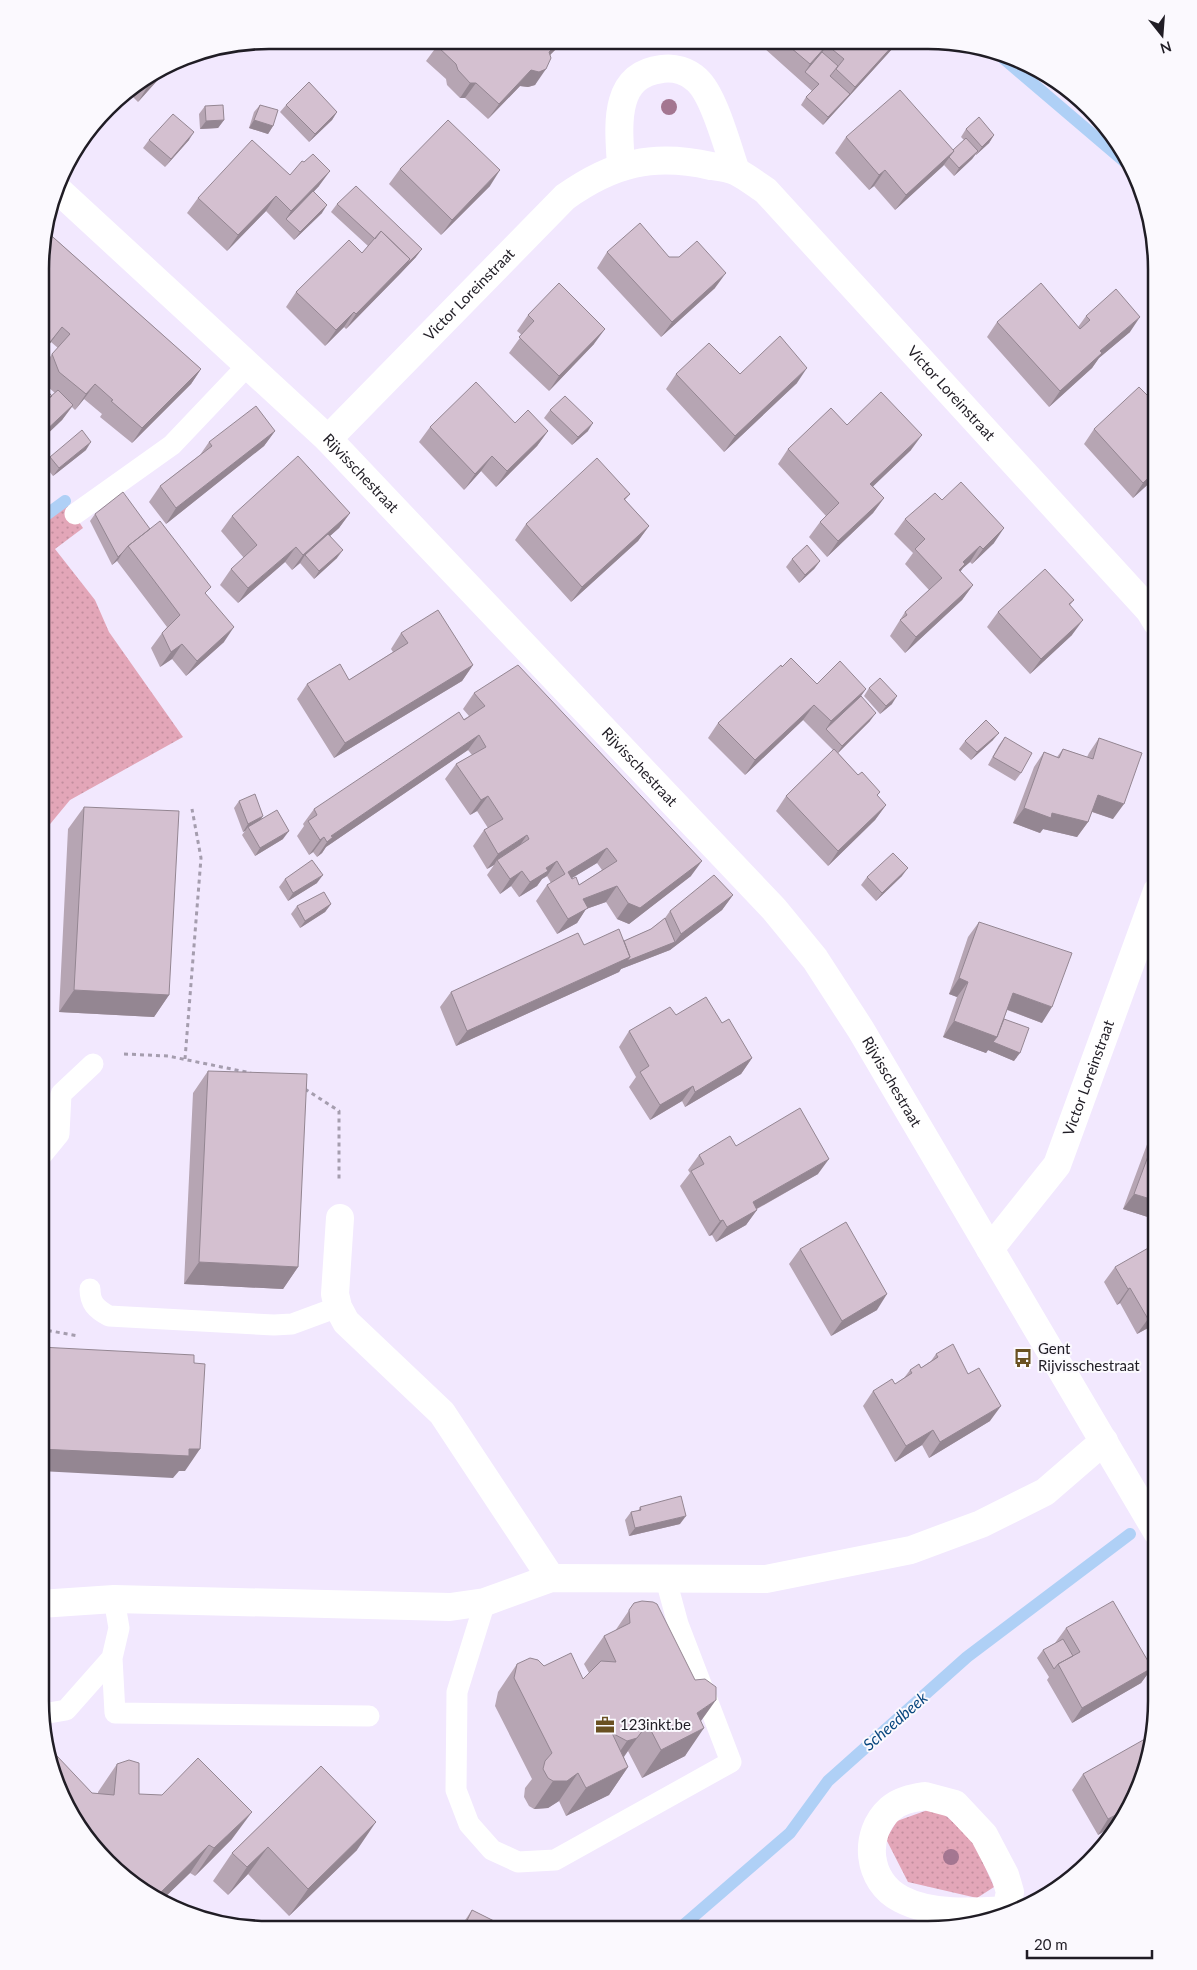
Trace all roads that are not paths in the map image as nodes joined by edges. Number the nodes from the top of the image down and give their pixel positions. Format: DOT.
graph roads {
  1 [pos="621,166"];
  2 [pos="736,171"];
  3 [pos="61,194"];
  4 [pos="248,366"];
  5 [pos="328,439"];
  6 [pos="75,514"];
  7 [pos="1148,609"];
  8 [pos="1148,916"];
  9 [pos="94,1064"];
  10 [pos="49,1146"];
  11 [pos="340,1218"];
  12 [pos="990,1249"];
  13 [pos="90,1289"];
  14 [pos="338,1308"];
  15 [pos="1104,1441"];
  16 [pos="1148,1518"];
  17 [pos="551,1578"];
  18 [pos="666,1580"];
  19 [pos="114,1600"];
  20 [pos="485,1602"];
  21 [pos="49,1604"];
  22 [pos="112,1658"];
  23 [pos="49,1713"];
  24 [pos="369,1716"];
  25 [pos="1010,1906"];
  26 [pos="994,1911"];
  1 -- 2 [label="street, Victor Loreinstraat"];
  1 -- 2 [label="street"];
  1 -- 5 [label="street, Victor Loreinstraat"];
  2 -- 7 [label="street, Victor Loreinstraat"];
  3 -- 4 [label="street, Rijvisschestraat"];
  4 -- 5 [label="street, Rijvisschestraat"];
  4 -- 6 [label="lane"];
  5 -- 12 [label="street, Rijvisschestraat"];
  8 -- 12 [label="street, Victor Loreinstraat"];
  9 -- 10 [label="lane"];
  11 -- 14 [label="street"];
  12 -- 15 [label="street, Rijvisschestraat"];
  13 -- 14 [label="lane"];
  14 -- 17 [label="street"];
  15 -- 16 [label="street, Rijvisschestraat"];
  15 -- 18 [label="street"];
  17 -- 18 [label="street"];
  17 -- 20 [label="street"];
  18 -- 20 [label="lane"];
  19 -- 20 [label="street"];
  19 -- 21 [label="street"];
  19 -- 22 [label="lane"];
  22 -- 23 [label="lane"];
  22 -- 24 [label="lane"];
  25 -- 26 [label="street"];
}
